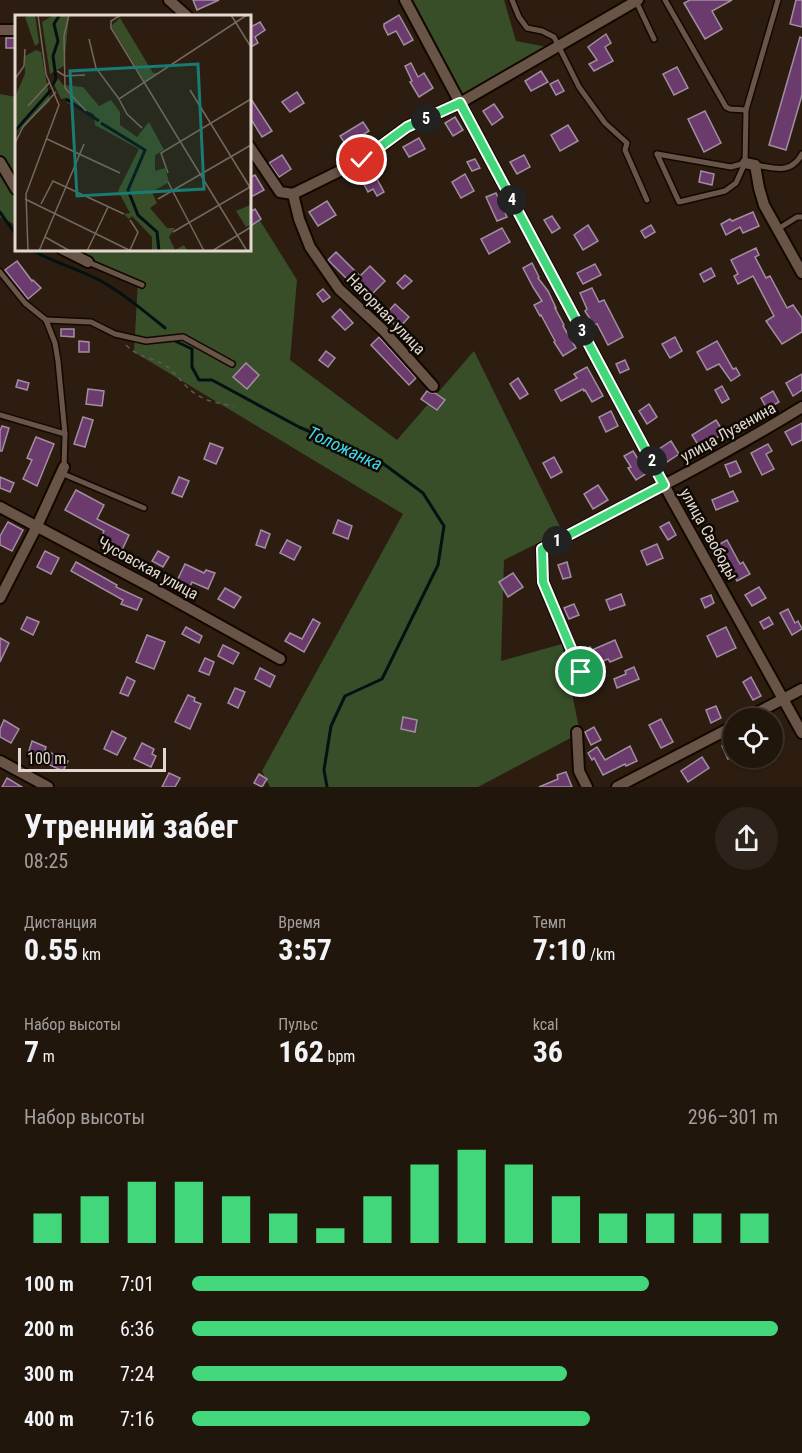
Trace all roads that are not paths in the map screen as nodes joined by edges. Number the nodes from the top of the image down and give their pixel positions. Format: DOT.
graph roads {
  1 [pos="169,0"];
  2 [pos="405,0"];
  3 [pos="512,0"];
  4 [pos="665,0"];
  5 [pos="778,0"];
  6 [pos="637,1"];
  7 [pos="186,15"];
  8 [pos="654,39"];
  9 [pos="558,46"];
  10 [pos="460,103"];
  11 [pos="746,110"];
  12 [pos="250,147"];
  13 [pos="802,154"];
  14 [pos="0,162"];
  15 [pos="750,164"];
  16 [pos="795,165"];
  17 [pos="802,167"];
  18 [pos="15,187"];
  19 [pos="293,194"];
  20 [pos="647,200"];
  21 [pos="802,217"];
  22 [pos="778,229"];
  23 [pos="64,250"];
  24 [pos="88,262"];
  25 [pos="0,272"];
  26 [pos="802,273"];
  27 [pos="142,285"];
  28 [pos="46,320"];
  29 [pos="232,364"];
  30 [pos="434,386"];
  31 [pos="802,406"];
  32 [pos="0,415"];
  33 [pos="65,434"];
  34 [pos="62,470"];
  35 [pos="664,485"];
  36 [pos="0,507"];
  37 [pos="144,508"];
  38 [pos="37,526"];
  39 [pos="0,598"];
  40 [pos="280,659"];
  41 [pos="581,672"];
  42 [pos="802,689"];
  43 [pos="783,700"];
  44 [pos="767,708"];
  45 [pos="576,732"];
  46 [pos="723,732"];
  47 [pos="802,733"];
  48 [pos="0,761"];
  49 [pos="48,787"];
  50 [pos="587,787"];
  51 [pos="617,787"];
  1 -- 7 [label="street"];
  2 -- 10 [label="street, улица Свободы"];
  3 -- 9 [label="lane"];
  4 -- 11 [label="lane"];
  5 -- 11 [label="lane"];
  6 -- 8 [label="lane"];
  6 -- 9 [label="street"];
  9 -- 10 [label="street"];
  9 -- 20 [label="lane"];
  10 -- 19 [label="street"];
  10 -- 35 [label="street, улица Свободы"];
  11 -- 15 [label="lane"];
  12 -- 19 [label="street"];
  13 -- 16 [label="lane"];
  14 -- 18 [label="street"];
  15 -- 15 [label="lane"];
  15 -- 16 [label="lane"];
  15 -- 22 [label="street"];
  16 -- 17 [label="lane"];
  19 -- 30 [label="street, Нагорная улица"];
  21 -- 22 [label="lane"];
  22 -- 26 [label="street"];
  23 -- 24 [label="street"];
  24 -- 27 [label="lane"];
  25 -- 28 [label="lane"];
  28 -- 29 [label="lane"];
  28 -- 33 [label="lane"];
  31 -- 35 [label="street, улица Лузенина"];
  32 -- 33 [label="lane"];
  33 -- 34 [label="lane"];
  34 -- 37 [label="lane"];
  34 -- 38 [label="street"];
  35 -- 41 [label="street, улица Лузенина"];
  35 -- 43 [label="street, улица Свободы"];
  36 -- 38 [label="street, Чусовская улица"];
  38 -- 39 [label="street"];
  38 -- 40 [label="street, Чусовская улица"];
  42 -- 43 [label="street"];
  43 -- 44 [label="street"];
  43 -- 47 [label="street, улица Свободы"];
  45 -- 50 [label="street"];
  46 -- 51 [label="street"];
  48 -- 49 [label="street"];
}
